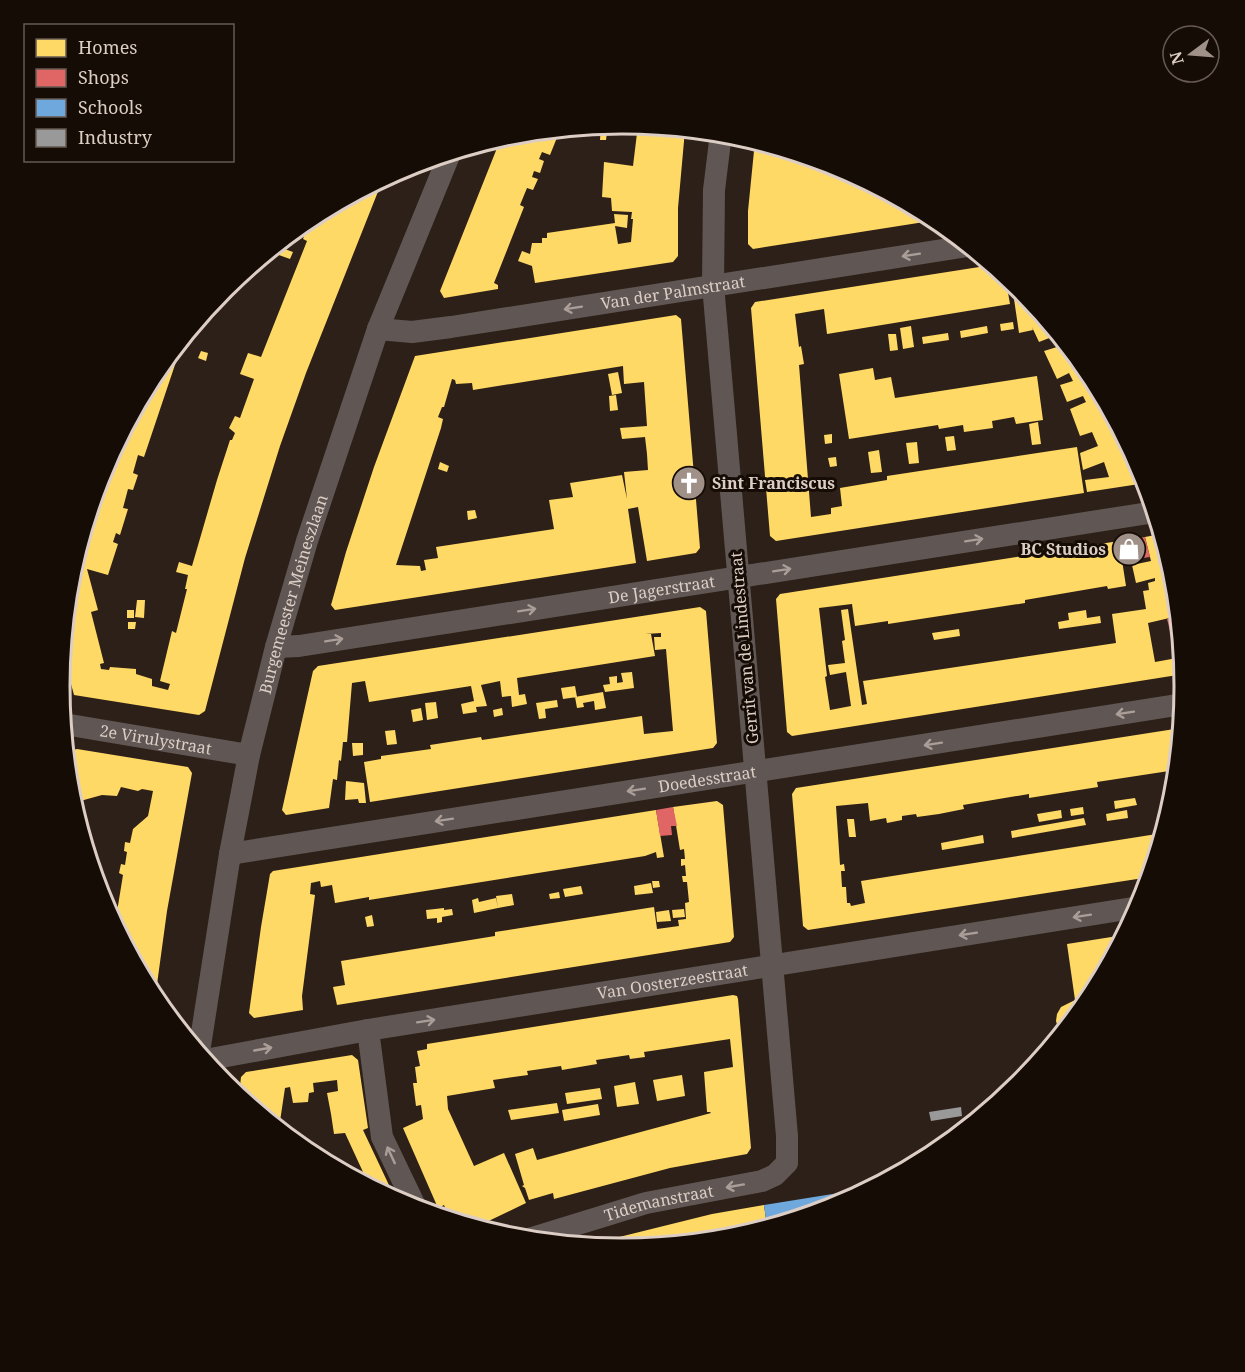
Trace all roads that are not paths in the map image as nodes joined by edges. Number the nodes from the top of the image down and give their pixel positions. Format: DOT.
graph roads {
  1 [pos="720,143"];
  2 [pos="446,163"];
  3 [pos="958,247"];
  4 [pos="713,285"];
  5 [pos="378,329"];
  6 [pos="1146,513"];
  7 [pos="738,577"];
  8 [pos="276,647"];
  9 [pos="1173,706"];
  10 [pos="72,725"];
  11 [pos="249,755"];
  12 [pos="755,772"];
  13 [pos="230,854"];
  14 [pos="1127,909"];
  15 [pos="770,965"];
  16 [pos="368,1030"];
  17 [pos="201,1042"];
  18 [pos="215,1058"];
  19 [pos="787,1163"];
  20 [pos="410,1196"];
  21 [pos="549,1233"];
  1 -- 4 [label="street, Gerrit van de Lindestraat"];
  2 -- 5 [label="street, Burgemeester Meineszlaan"];
  3 -- 4 [label="street, Van der Palmstraat, one-way"];
  4 -- 5 [label="street, Van der Palmstraat, one-way"];
  4 -- 7 [label="street, Gerrit van de Lindestraat"];
  5 -- 8 [label="street, Burgemeester Meineszlaan"];
  7 -- 6 [label="street, De Jagerstraat, one-way"];
  8 -- 7 [label="street, De Jagerstraat, one-way"];
  7 -- 12 [label="street, Gerrit van de Lindestraat"];
  8 -- 11 [label="street, Burgemeester Meineszlaan"];
  9 -- 12 [label="street, Doedesstraat, one-way"];
  10 -- 11 [label="street, 2e Virulystraat"];
  11 -- 13 [label="street, Burgemeester Meineszlaan"];
  12 -- 13 [label="street, Doedesstraat, one-way"];
  12 -- 15 [label="street, Gerrit van de Lindestraat"];
  13 -- 17 [label="street, Burgemeester Meineszlaan"];
  14 -- 15 [label="street, Van Oosterzeestraat, one-way"];
  16 -- 15 [label="street, Van Oosterzeestraat, one-way"];
  15 -- 19 [label="street, Gerrit van de Lindestraat"];
  18 -- 16 [label="street, Van Oosterzeestraat, one-way"];
  20 -- 16 [label="street, one-way"];
  19 -- 21 [label="street, Tidemanstraat, one-way"];
}
